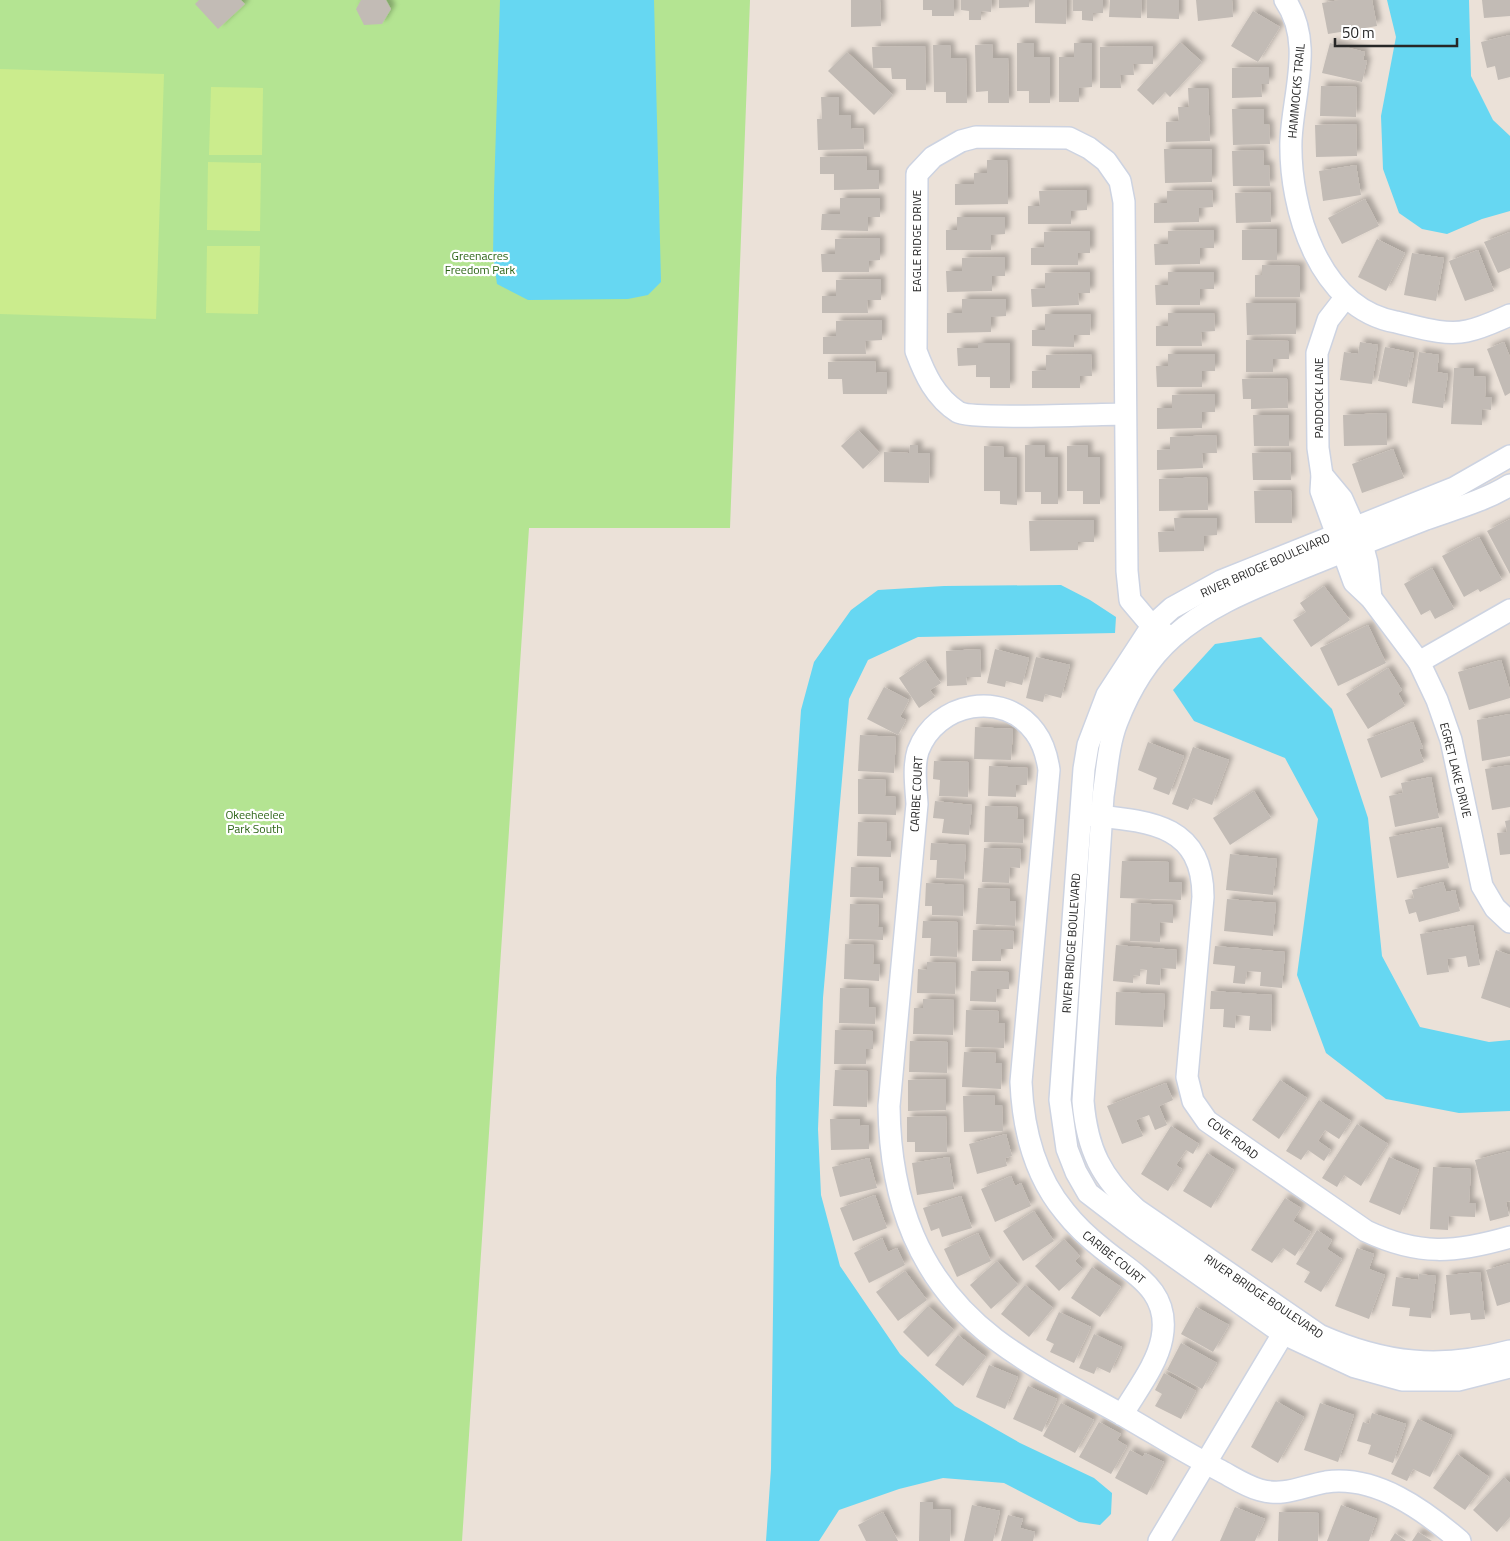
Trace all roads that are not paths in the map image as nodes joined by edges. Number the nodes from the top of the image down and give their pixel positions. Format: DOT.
graph roads {
  1 [pos="1285,0"];
  2 [pos="1345,298"];
  3 [pos="1510,315"];
  4 [pos="1126,414"];
  5 [pos="1510,456"];
  6 [pos="1510,485"];
  7 [pos="1348,539"];
  8 [pos="1510,610"];
  9 [pos="1159,620"];
  10 [pos="1177,633"];
  11 [pos="1419,662"];
  12 [pos="1080,814"];
  13 [pos="1101,816"];
  14 [pos="1510,922"];
  15 [pos="1510,1237"];
  16 [pos="1288,1325"];
  17 [pos="1510,1351"];
  18 [pos="1510,1368"];
  19 [pos="1122,1415"];
  20 [pos="1205,1463"];
  21 [pos="1159,1541"];
  22 [pos="1460,1541"];
  1 -- 2 [label="street, HAMMOCKS TRAIL"];
  2 -- 3 [label="street, HAMMOCKS TRAIL"];
  2 -- 7 [label="street, PADDOCK LANE"];
  4 -- 4 [label="street, EAGLE RIDGE DRIVE"];
  4 -- 9 [label="street, EAGLE RIDGE DRIVE"];
  5 -- 7 [label="street, RIVER BRIDGE BOULEVARD"];
  6 -- 7 [label="street, RIVER BRIDGE BOULEVARD"];
  7 -- 9 [label="street, RIVER BRIDGE BOULEVARD"];
  7 -- 10 [label="street, RIVER BRIDGE BOULEVARD"];
  7 -- 11 [label="street, EGRET LAKE DRIVE"];
  8 -- 11 [label="street"];
  9 -- 10 [label="street, EAGLE RIDGE DRIVE"];
  9 -- 12 [label="street, RIVER BRIDGE BOULEVARD"];
  10 -- 13 [label="street, RIVER BRIDGE BOULEVARD"];
  11 -- 14 [label="street, EGRET LAKE DRIVE"];
  12 -- 13 [label="street, COVE ROAD"];
  12 -- 16 [label="street, RIVER BRIDGE BOULEVARD"];
  13 -- 15 [label="street, COVE ROAD"];
  13 -- 16 [label="street, RIVER BRIDGE BOULEVARD"];
  16 -- 17 [label="street, RIVER BRIDGE BOULEVARD"];
  16 -- 18 [label="street, RIVER BRIDGE BOULEVARD"];
  16 -- 20 [label="street"];
  19 -- 19 [label="street, CARIBE COURT"];
  19 -- 20 [label="street, CARIBE COURT"];
  20 -- 21 [label="street"];
  20 -- 22 [label="street, CARIBE COURT"];
}
